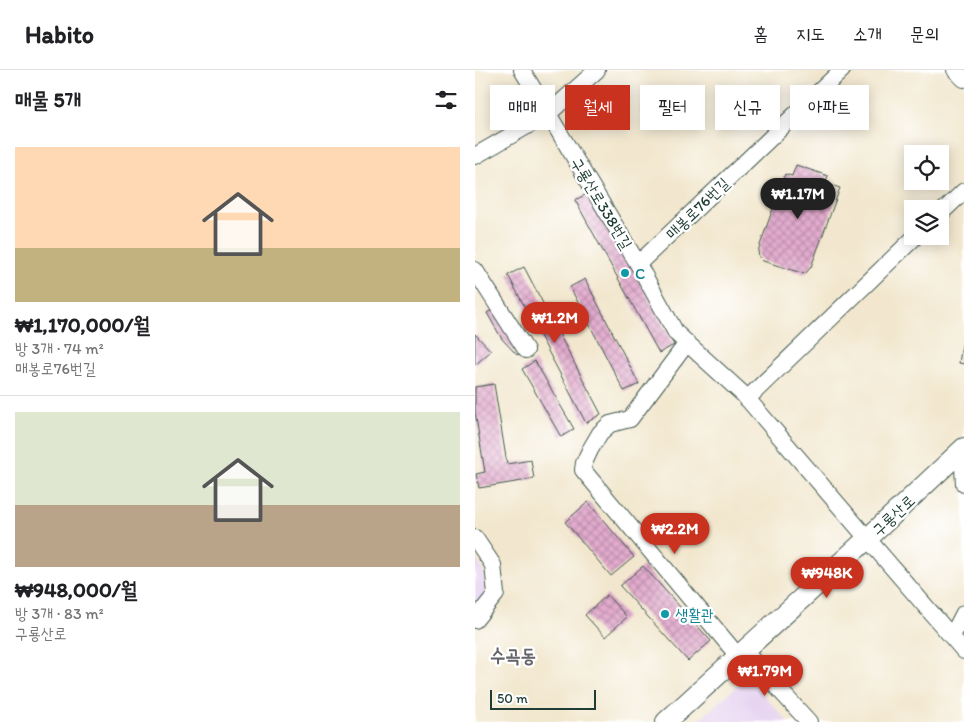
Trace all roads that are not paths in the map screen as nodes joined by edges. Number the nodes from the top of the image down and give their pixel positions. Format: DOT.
graph roads {
  1 [pos="522,70"];
  2 [pos="597,70"];
  3 [pos="842,70"];
  4 [pos="955,70"];
  5 [pos="964,79"];
  6 [pos="531,85"];
  7 [pos="555,108"];
  8 [pos="555,126"];
  9 [pos="520,130"];
  10 [pos="475,156"];
  11 [pos="964,191"];
  12 [pos="949,205"];
  13 [pos="906,245"];
  14 [pos="638,264"];
  15 [pos="475,270"];
  16 [pos="687,343"];
  17 [pos="526,350"];
  18 [pos="747,399"];
  19 [pos="963,449"];
  20 [pos="964,484"];
  21 [pos="475,538"];
  22 [pos="867,540"];
  23 [pos="964,613"];
  24 [pos="475,620"];
  25 [pos="952,636"];
  26 [pos="964,651"];
  27 [pos="741,653"];
  28 [pos="666,722"];
  29 [pos="809,722"];
  1 -- 6 [label="street, 구룡산로338번길"];
  2 -- 7 [label="street"];
  3 -- 14 [label="street, 매봉로76번길"];
  4 -- 5 [label="street"];
  8 -- 14 [label="street, 구룡산로338번길"];
  9 -- 10 [label="street"];
  11 -- 12 [label="street"];
  13 -- 18 [label="street"];
  14 -- 16 [label="street, 구룡산로338번길"];
  15 -- 17 [label="street"];
  16 -- 18 [label="street, 구룡산로338번길"];
  16 -- 27 [label="street"];
  18 -- 22 [label="street, 구룡산로338번길"];
  19 -- 20 [label="street"];
  19 -- 22 [label="street, 구룡산로"];
  21 -- 24 [label="street"];
  22 -- 25 [label="street, 구룡산로338번길"];
  22 -- 27 [label="street, 구룡산로"];
  23 -- 25 [label="street"];
  25 -- 26 [label="street, 구룡산로338번길"];
  27 -- 28 [label="street, 구룡산로"];
  27 -- 29 [label="street"];
}
